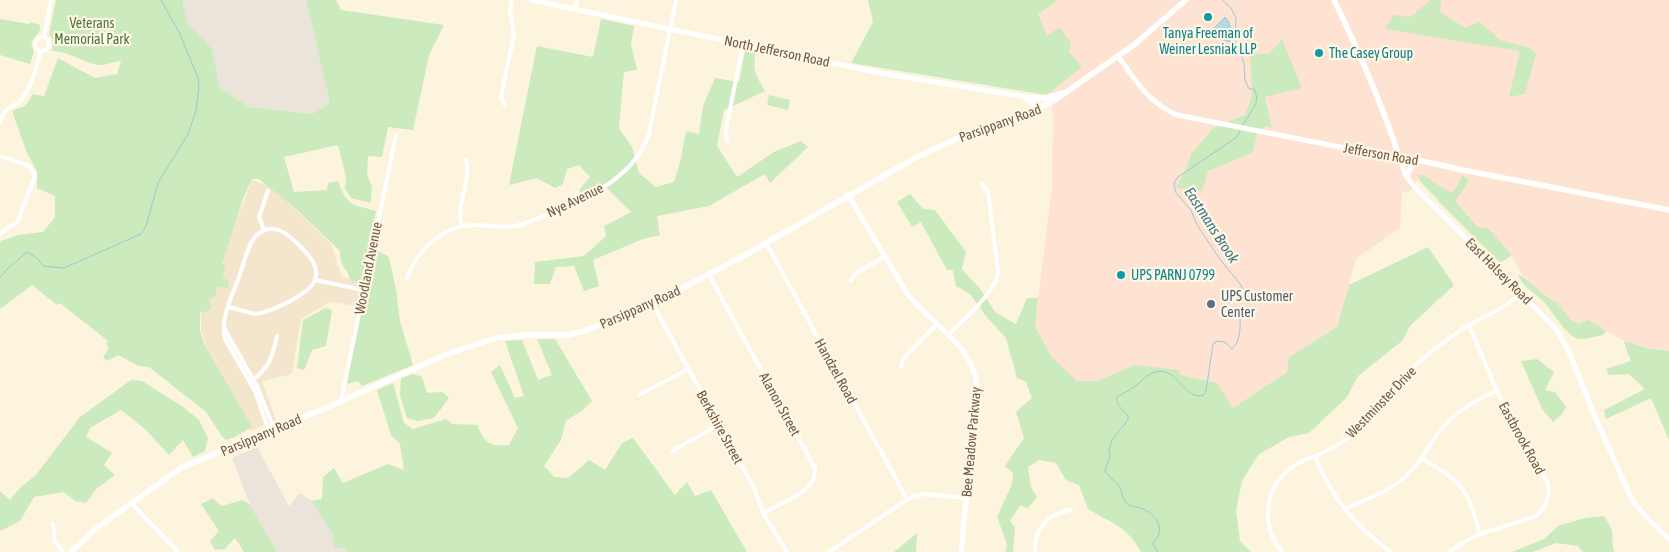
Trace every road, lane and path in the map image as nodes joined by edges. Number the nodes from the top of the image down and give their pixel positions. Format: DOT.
graph roads {
  1 [pos="51,0"];
  2 [pos="512,0"];
  3 [pos="531,0"];
  4 [pos="577,0"];
  5 [pos="676,0"];
  6 [pos="1186,0"];
  7 [pos="1334,0"];
  8 [pos="575,9"];
  9 [pos="671,29"];
  10 [pos="44,37"];
  11 [pos="743,44"];
  12 [pos="41,51"];
  13 [pos="1118,56"];
  14 [pos="1071,89"];
  15 [pos="1024,97"];
  16 [pos="1033,98"];
  17 [pos="505,105"];
  18 [pos="1038,110"];
  19 [pos="2,111"];
  20 [pos="0,122"];
  21 [pos="396,136"];
  22 [pos="726,141"];
  23 [pos="0,156"];
  24 [pos="1399,156"];
  25 [pos="466,159"];
  26 [pos="1419,161"];
  27 [pos="1407,177"];
  28 [pos="982,184"];
  29 [pos="268,191"];
  30 [pos="848,195"];
  31 [pos="1669,210"];
  32 [pos="462,226"];
  33 [pos="264,230"];
  34 [pos="0,234"];
  35 [pos="766,243"];
  36 [pos="885,256"];
  37 [pos="709,275"];
  38 [pos="407,278"];
  39 [pos="315,280"];
  40 [pos="851,281"];
  41 [pos="363,290"];
  42 [pos="1520,293"];
  43 [pos="652,303"];
  44 [pos="229,307"];
  45 [pos="937,324"];
  46 [pos="1469,325"];
  47 [pos="948,335"];
  48 [pos="277,336"];
  49 [pos="901,367"];
  50 [pos="688,369"];
  51 [pos="251,380"];
  52 [pos="1497,391"];
  53 [pos="638,395"];
  54 [pos="341,401"];
  55 [pos="719,425"];
  56 [pos="271,430"];
  57 [pos="672,451"];
  58 [pos="1316,456"];
  59 [pos="1421,458"];
  60 [pos="966,498"];
  61 [pos="907,499"];
  62 [pos="131,503"];
  63 [pos="1344,509"];
  64 [pos="1070,510"];
  65 [pos="764,513"];
  66 [pos="53,524"];
  67 [pos="1480,534"];
  68 [pos="1669,539"];
  69 [pos="63,552"];
  70 [pos="72,552"];
  71 [pos="178,552"];
  72 [pos="786,552"];
  73 [pos="829,552"];
  74 [pos="961,552"];
  75 [pos="1035,552"];
  76 [pos="1282,552"];
  77 [pos="1390,552"];
  78 [pos="1449,552"];
  1 -- 10 [label="street"];
  2 -- 17 [label="street"];
  3 -- 8 [label="street, North Jefferson Road"];
  4 -- 8 [label="street"];
  5 -- 9 [label="street, Nye Avenue"];
  6 -- 13 [label="main road, Parsippany Road"];
  7 -- 24 [label="main road, East Halsey Road"];
  8 -- 9 [label="street, North Jefferson Road"];
  9 -- 11 [label="street, North Jefferson Road"];
  9 -- 32 [label="street, Nye Avenue"];
  10 -- 12 [label="street"];
  10 -- 12 [label="street"];
  11 -- 15 [label="street, North Jefferson Road"];
  11 -- 22 [label="street"];
  12 -- 19 [label="street"];
  13 -- 14 [label="main road, Parsippany Road"];
  13 -- 24 [label="street, Jefferson Road"];
  14 -- 16 [label="main road"];
  14 -- 18 [label="main road, Parsippany Road"];
  15 -- 16 [label="street, North Jefferson Road"];
  15 -- 18 [label="street"];
  16 -- 18 [label="street"];
  18 -- 30 [label="main road, Parsippany Road"];
  19 -- 20 [label="street"];
  21 -- 41 [label="street, Woodland Avenue"];
  23 -- 34 [label="street"];
  24 -- 26 [label="main road, Jefferson Road"];
  24 -- 27 [label="street, East Halsey Road"];
  25 -- 32 [label="street"];
  26 -- 27 [label="street"];
  26 -- 31 [label="main road, Jefferson Road"];
  27 -- 42 [label="street, East Halsey Road"];
  28 -- 47 [label="street"];
  29 -- 33 [label="street"];
  30 -- 35 [label="main road, Parsippany Road"];
  30 -- 36 [label="street, Bee Meadow Parkway"];
  32 -- 38 [label="street"];
  33 -- 39 [label="street"];
  33 -- 44 [label="street"];
  35 -- 37 [label="main road, Parsippany Road"];
  35 -- 61 [label="street, Handzel Road"];
  36 -- 40 [label="street"];
  36 -- 45 [label="street, Bee Meadow Parkway"];
  37 -- 43 [label="main road, Parsippany Road"];
  37 -- 65 [label="street, Alanon Street"];
  39 -- 41 [label="street"];
  39 -- 44 [label="street"];
  41 -- 54 [label="street, Woodland Avenue"];
  42 -- 46 [label="street, Westminster Drive"];
  42 -- 68 [label="street, East Halsey Road"];
  43 -- 50 [label="street, Berkshire Street"];
  43 -- 54 [label="main road, Parsippany Road"];
  44 -- 51 [label="street"];
  45 -- 47 [label="street, Bee Meadow Parkway"];
  45 -- 49 [label="street"];
  46 -- 52 [label="street, Eastbrook Road"];
  46 -- 58 [label="street, Westminster Drive"];
  47 -- 60 [label="street, Bee Meadow Parkway"];
  48 -- 51 [label="street"];
  50 -- 53 [label="street"];
  50 -- 55 [label="street, Berkshire Street"];
  51 -- 56 [label="street"];
  52 -- 59 [label="street"];
  52 -- 67 [label="street, Eastbrook Road"];
  54 -- 56 [label="main road, Parsippany Road"];
  55 -- 57 [label="street"];
  55 -- 65 [label="street, Berkshire Street"];
  56 -- 62 [label="main road, Parsippany Road"];
  58 -- 63 [label="street"];
  58 -- 76 [label="street, Westminster Drive"];
  59 -- 63 [label="street"];
  59 -- 67 [label="street"];
  60 -- 61 [label="street"];
  60 -- 74 [label="street, Bee Meadow Parkway"];
  61 -- 73 [label="street"];
  62 -- 70 [label="main road, Parsippany Road"];
  62 -- 71 [label="street"];
  63 -- 77 [label="street"];
  64 -- 75 [label="street"];
  65 -- 72 [label="street, Berkshire Street"];
  66 -- 69 [label="street"];
  67 -- 78 [label="street, Eastbrook Road"];
}
